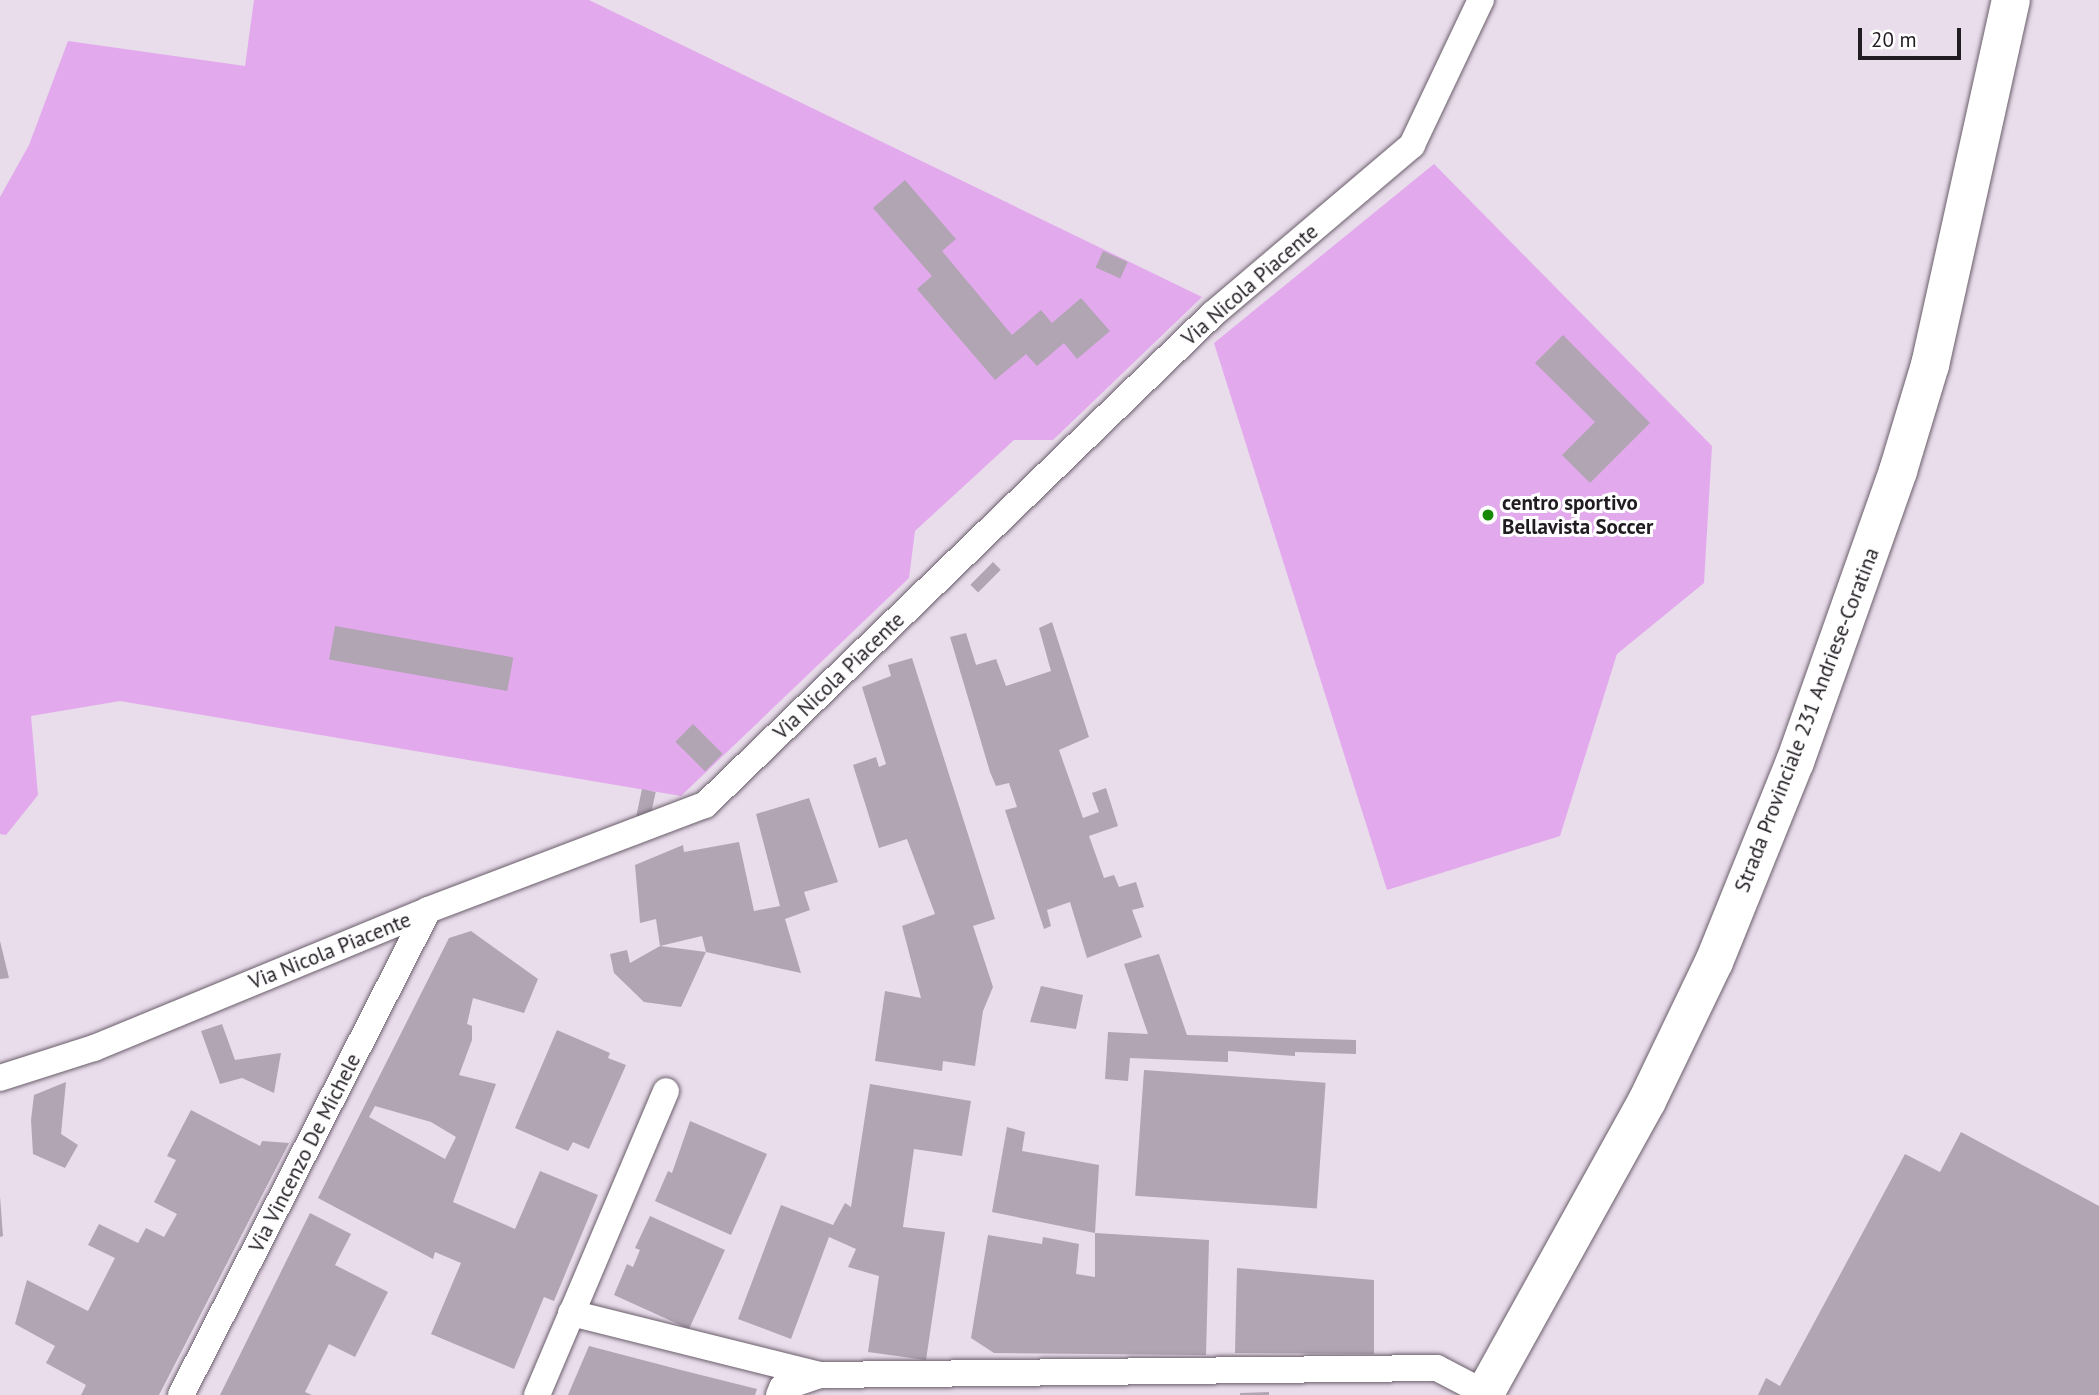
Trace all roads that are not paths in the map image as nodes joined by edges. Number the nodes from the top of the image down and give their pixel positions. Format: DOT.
graph roads {
  1 [pos="1481,0"];
  2 [pos="2011,0"];
  3 [pos="428,910"];
  4 [pos="0,1078"];
  5 [pos="666,1091"];
  6 [pos="571,1313"];
  7 [pos="820,1375"];
  8 [pos="1485,1394"];
  9 [pos="181,1395"];
  10 [pos="537,1395"];
  11 [pos="779,1395"];
  1 -- 3 [label="street, Via Nicola Piacente"];
  2 -- 8 [label="main road, Strada Provinciale 231 Andriese-Coratina"];
  3 -- 4 [label="street, Via Nicola Piacente"];
  3 -- 9 [label="street, Via Vincenzo De Michele"];
  5 -- 6 [label="street"];
  6 -- 7 [label="street"];
  6 -- 10 [label="street"];
  7 -- 8 [label="street"];
  7 -- 11 [label="street"];
}
